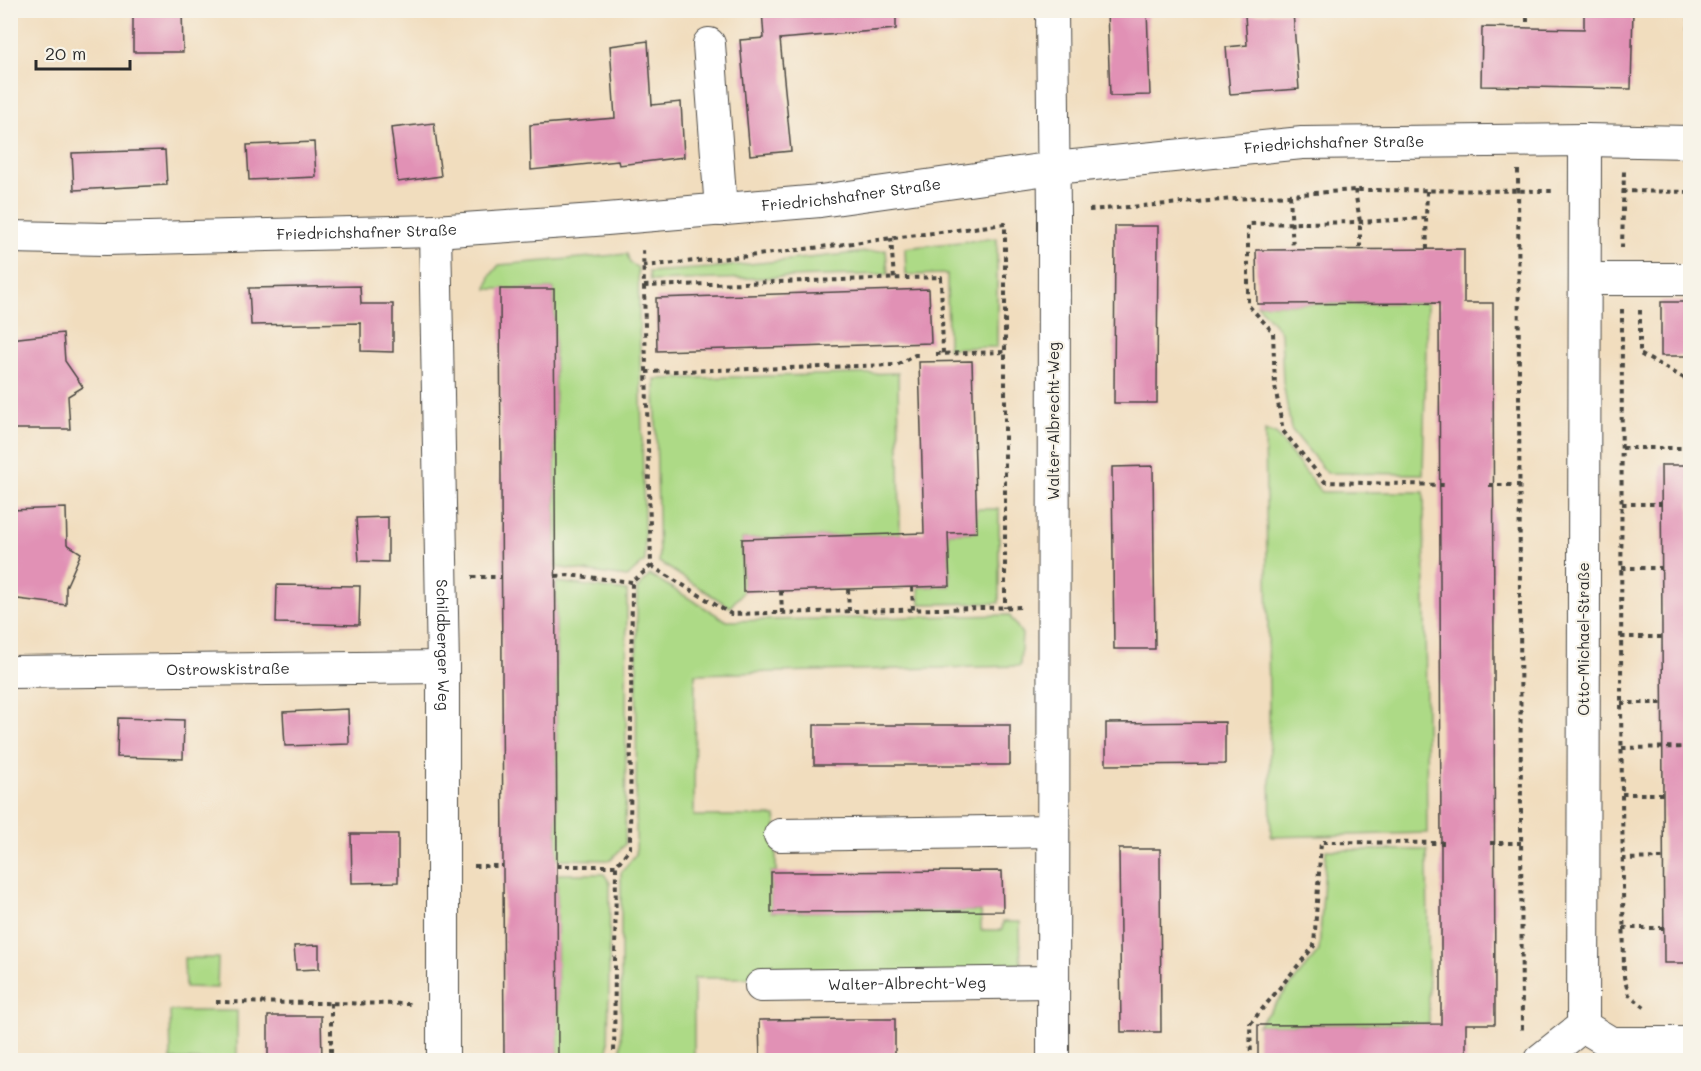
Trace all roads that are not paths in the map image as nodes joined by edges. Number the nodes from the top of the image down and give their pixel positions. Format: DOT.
graph roads {
  1 [pos="1052,10"];
  2 [pos="709,44"];
  3 [pos="1585,140"];
  4 [pos="1689,142"];
  5 [pos="1054,168"];
  6 [pos="721,210"];
  7 [pos="435,231"];
  8 [pos="10,237"];
  9 [pos="1585,279"];
  10 [pos="1690,279"];
  11 [pos="443,667"];
  12 [pos="10,672"];
  13 [pos="1053,831"];
  14 [pos="780,835"];
  15 [pos="1053,982"];
  16 [pos="761,986"];
  17 [pos="1583,1026"];
  18 [pos="1690,1043"];
  19 [pos="1531,1049"];
  20 [pos="443,1060"];
  21 [pos="1053,1060"];
  1 -- 5 [label="street, Walter-Albrecht-Weg"];
  2 -- 6 [label="street"];
  3 -- 4 [label="street, Friedrichshafner Straße"];
  3 -- 5 [label="street, Friedrichshafner Straße"];
  3 -- 9 [label="street, Otto-Michael-Straße"];
  5 -- 6 [label="street, Friedrichshafner Straße"];
  5 -- 13 [label="street, Walter-Albrecht-Weg"];
  6 -- 7 [label="street, Friedrichshafner Straße"];
  7 -- 8 [label="street, Friedrichshafner Straße"];
  7 -- 11 [label="street, Schildberger Weg"];
  9 -- 10 [label="street"];
  9 -- 17 [label="street, Otto-Michael-Straße"];
  11 -- 12 [label="street, Ostrowskistraße"];
  11 -- 20 [label="street, Schildberger Weg"];
  13 -- 14 [label="street"];
  13 -- 15 [label="street, Walter-Albrecht-Weg"];
  15 -- 16 [label="street, Walter-Albrecht-Weg"];
  15 -- 21 [label="street, Walter-Albrecht-Weg"];
  17 -- 18 [label="street"];
  17 -- 19 [label="street"];
}
